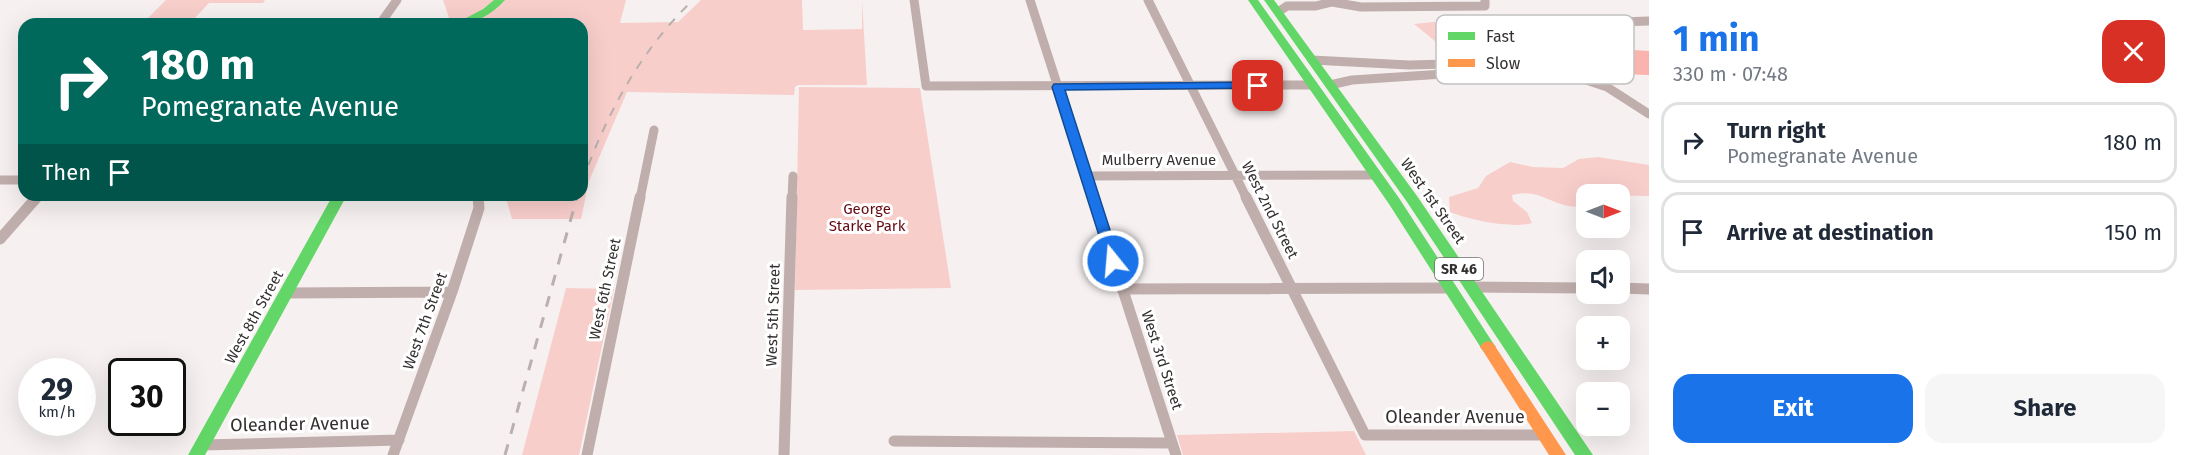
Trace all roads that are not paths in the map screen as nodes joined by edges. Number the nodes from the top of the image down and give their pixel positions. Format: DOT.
graph roads {
  1 [pos="397,0"];
  2 [pos="500,0"];
  3 [pos="914,0"];
  4 [pos="1030,0"];
  5 [pos="1148,0"];
  6 [pos="1253,0"];
  7 [pos="1485,0"];
  8 [pos="1275,6"];
  9 [pos="384,18"];
  10 [pos="472,18"];
  11 [pos="1634,21"];
  12 [pos="1649,21"];
  13 [pos="1312,60"];
  14 [pos="1436,64"];
  15 [pos="1436,75"];
  16 [pos="1598,84"];
  17 [pos="1313,85"];
  18 [pos="1330,85"];
  19 [pos="1190,86"];
  20 [pos="1058,87"];
  21 [pos="1349,111"];
  22 [pos="1649,114"];
  23 [pos="654,130"];
  24 [pos="1236,175"];
  25 [pos="1376,175"];
  26 [pos="793,176"];
  27 [pos="1087,176"];
  28 [pos="0,180"];
  29 [pos="18,180"];
  30 [pos="34,201"];
  31 [pos="337,201"];
  32 [pos="478,201"];
  33 [pos="1411,228"];
  34 [pos="0,239"];
  35 [pos="1471,287"];
  36 [pos="1293,288"];
  37 [pos="1449,288"];
  38 [pos="1576,288"];
  39 [pos="1630,288"];
  40 [pos="1122,289"];
  41 [pos="1649,289"];
  42 [pos="452,292"];
  43 [pos="286,293"];
  44 [pos="1502,332"];
  45 [pos="1365,435"];
  46 [pos="1545,435"];
  47 [pos="399,440"];
  48 [pos="894,441"];
  49 [pos="1174,449"];
  50 [pos="199,450"];
  51 [pos="393,455"];
  52 [pos="586,455"];
  53 [pos="784,455"];
  54 [pos="1558,455"];
  55 [pos="1585,455"];
  1 -- 9 [label="street"];
  2 -- 10 [label="main road"];
  3 -- 20 [label="street"];
  4 -- 20 [label="street, West 3rd Street"];
  5 -- 19 [label="street, West 2nd Street"];
  6 -- 17 [label="main road, SR 46"];
  7 -- 8 [label="street"];
  8 -- 13 [label="main road, West 1st Street / SR 46"];
  11 -- 12 [label="street"];
  13 -- 14 [label="street"];
  13 -- 18 [label="main road, West 1st Street / SR 46"];
  15 -- 18 [label="street"];
  16 -- 22 [label="street"];
  17 -- 19 [label="street"];
  17 -- 21 [label="main road"];
  17 -- 25 [label="main road, SR 46"];
  18 -- 21 [label="main road, West 1st Street / SR 46"];
  19 -- 20 [label="street"];
  19 -- 24 [label="street, West 2nd Street"];
  20 -- 27 [label="street, West 3rd Street"];
  21 -- 35 [label="main road, West 1st Street / SR 46"];
  23 -- 52 [label="street, West 6th Street"];
  24 -- 25 [label="street, Mulberry Avenue"];
  24 -- 27 [label="street, Mulberry Avenue"];
  24 -- 36 [label="street, West 2nd Street"];
  25 -- 33 [label="main road, SR 46"];
  26 -- 53 [label="street, West 5th Street"];
  27 -- 40 [label="street, West 3rd Street"];
  28 -- 29 [label="street"];
  30 -- 34 [label="street"];
  31 -- 43 [label="main road, West 8th Street"];
  32 -- 42 [label="street, West 7th Street"];
  33 -- 35 [label="main road"];
  33 -- 37 [label="main road, SR 46"];
  35 -- 38 [label="street"];
  35 -- 44 [label="main road, West 1st Street / SR 46"];
  36 -- 37 [label="street"];
  36 -- 40 [label="street"];
  36 -- 45 [label="street, West 2nd Street"];
  37 -- 44 [label="main road"];
  37 -- 46 [label="main road, SR 46"];
  39 -- 41 [label="street"];
  40 -- 49 [label="street, West 3rd Street"];
  42 -- 43 [label="street"];
  42 -- 47 [label="street, West 7th Street"];
  43 -- 50 [label="main road, West 8th Street"];
  44 -- 55 [label="main road, West 1st Street / SR 46"];
  45 -- 46 [label="street, Oleander Avenue"];
  46 -- 54 [label="main road, SR 46"];
  47 -- 50 [label="street, Oleander Avenue"];
  47 -- 51 [label="street, West 7th Street"];
  48 -- 49 [label="street"];
}
